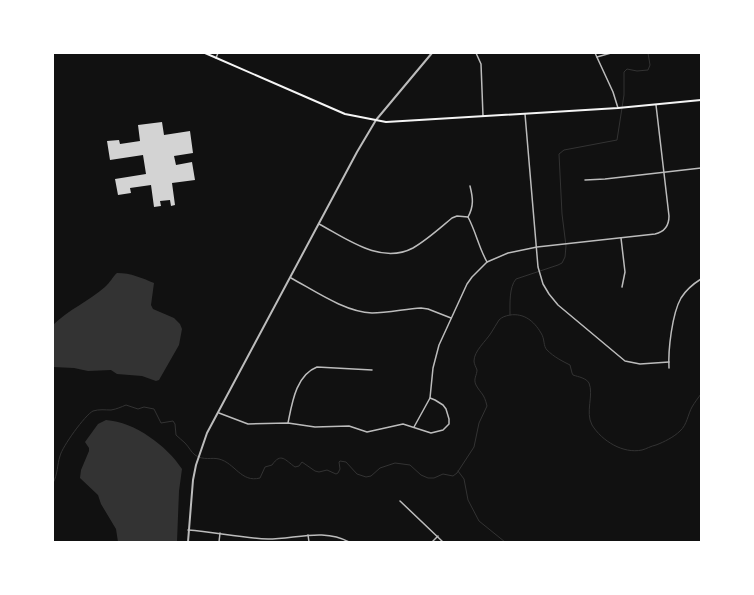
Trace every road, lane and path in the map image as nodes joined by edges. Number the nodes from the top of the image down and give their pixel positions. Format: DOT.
graph roads {
  1 [pos="205,53"];
  2 [pos="218,53"];
  3 [pos="432,53"];
  4 [pos="476,53"];
  5 [pos="595,53"];
  6 [pos="610,53"];
  7 [pos="597,57"];
  8 [pos="216,58"];
  9 [pos="701,100"];
  10 [pos="656,105"];
  11 [pos="618,108"];
  12 [pos="525,114"];
  13 [pos="483,117"];
  14 [pos="376,120"];
  15 [pos="701,168"];
  16 [pos="664,172"];
  17 [pos="585,180"];
  18 [pos="470,186"];
  19 [pos="468,217"];
  20 [pos="319,224"];
  21 [pos="621,238"];
  22 [pos="537,247"];
  23 [pos="487,262"];
  24 [pos="291,278"];
  25 [pos="701,279"];
  26 [pos="622,287"];
  27 [pos="451,319"];
  28 [pos="669,362"];
  29 [pos="669,368"];
  30 [pos="372,370"];
  31 [pos="430,398"];
  32 [pos="219,413"];
  33 [pos="288,423"];
  34 [pos="414,427"];
  35 [pos="400,501"];
  36 [pos="188,530"];
  37 [pos="220,533"];
  38 [pos="308,535"];
  39 [pos="438,536"];
  40 [pos="188,542"];
  41 [pos="219,542"];
  42 [pos="309,542"];
  43 [pos="349,542"];
  44 [pos="432,542"];
  45 [pos="443,542"];
  1 -- 8 [label="main road"];
  2 -- 8 [label="street"];
  3 -- 14 [label="street"];
  4 -- 13 [label="street"];
  5 -- 7 [label="street"];
  6 -- 7 [label="street"];
  7 -- 11 [label="street"];
  8 -- 14 [label="main road"];
  9 -- 10 [label="main road"];
  10 -- 11 [label="main road"];
  10 -- 16 [label="street"];
  11 -- 12 [label="main road"];
  12 -- 13 [label="main road"];
  12 -- 22 [label="street"];
  13 -- 14 [label="main road"];
  14 -- 20 [label="street"];
  15 -- 16 [label="street"];
  16 -- 17 [label="street"];
  16 -- 21 [label="street"];
  18 -- 19 [label="street"];
  19 -- 20 [label="street"];
  19 -- 23 [label="street"];
  20 -- 24 [label="street"];
  21 -- 22 [label="street"];
  21 -- 26 [label="street"];
  22 -- 23 [label="street"];
  22 -- 28 [label="street"];
  23 -- 27 [label="street"];
  24 -- 27 [label="street"];
  24 -- 32 [label="street"];
  25 -- 28 [label="street"];
  27 -- 31 [label="street"];
  28 -- 29 [label="street"];
  30 -- 33 [label="street"];
  31 -- 34 [label="street"];
  31 -- 34 [label="street"];
  32 -- 33 [label="street"];
  32 -- 36 [label="street"];
  33 -- 34 [label="street"];
  35 -- 39 [label="street"];
  36 -- 37 [label="street"];
  36 -- 40 [label="street"];
  37 -- 38 [label="street"];
  37 -- 41 [label="street"];
  38 -- 42 [label="street"];
  38 -- 43 [label="street"];
  39 -- 44 [label="street"];
  39 -- 45 [label="street"];
}
